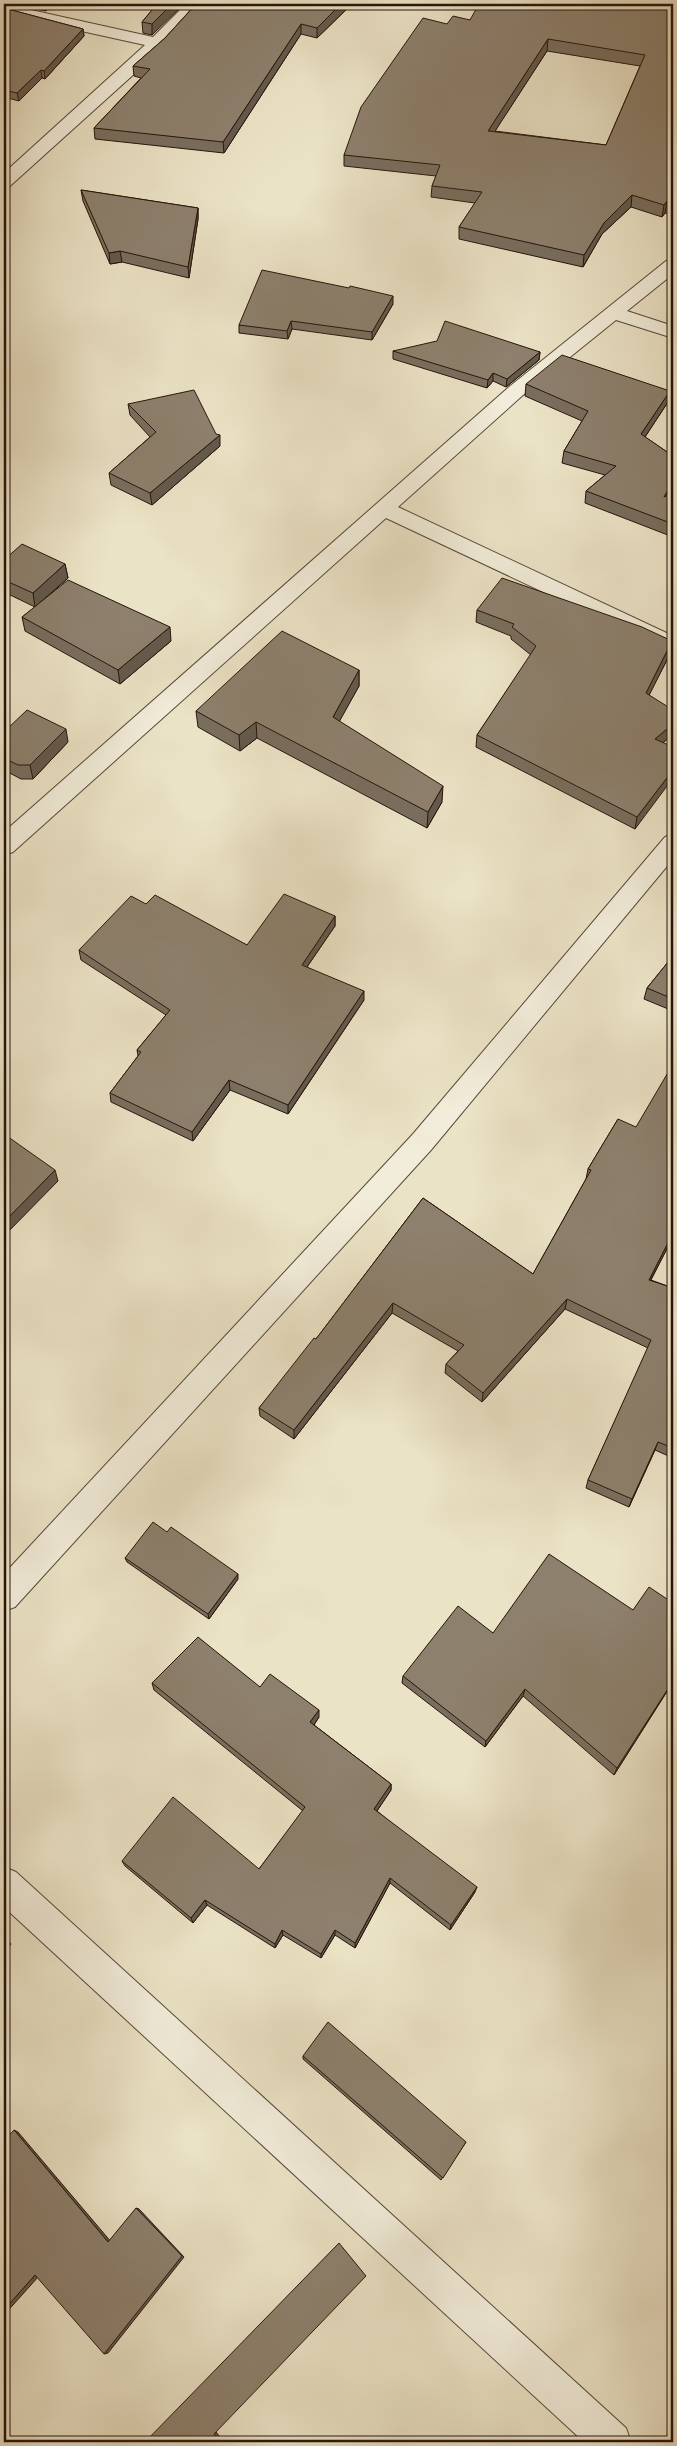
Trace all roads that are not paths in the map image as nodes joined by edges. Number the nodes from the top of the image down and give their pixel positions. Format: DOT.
graph roads {
  1 [pos="195,4"];
  2 [pos="4,10"];
  3 [pos="158,42"];
  4 [pos="4,182"];
  5 [pos="673,265"];
  6 [pos="614,313"];
  7 [pos="673,332"];
  8 [pos="385,509"];
  9 [pos="673,644"];
  10 [pos="673,843"];
  11 [pos="4,846"];
  12 [pos="4,1596"];
  13 [pos="4,1884"];
  14 [pos="612,2442"];
  1 -- 3 [label="street"];
  2 -- 3 [label="street"];
  3 -- 4 [label="street"];
  5 -- 6 [label="street"];
  6 -- 7 [label="street"];
  6 -- 8 [label="street"];
  8 -- 9 [label="street"];
  8 -- 11 [label="street"];
  10 -- 12 [label="street"];
  13 -- 14 [label="street"];
}
